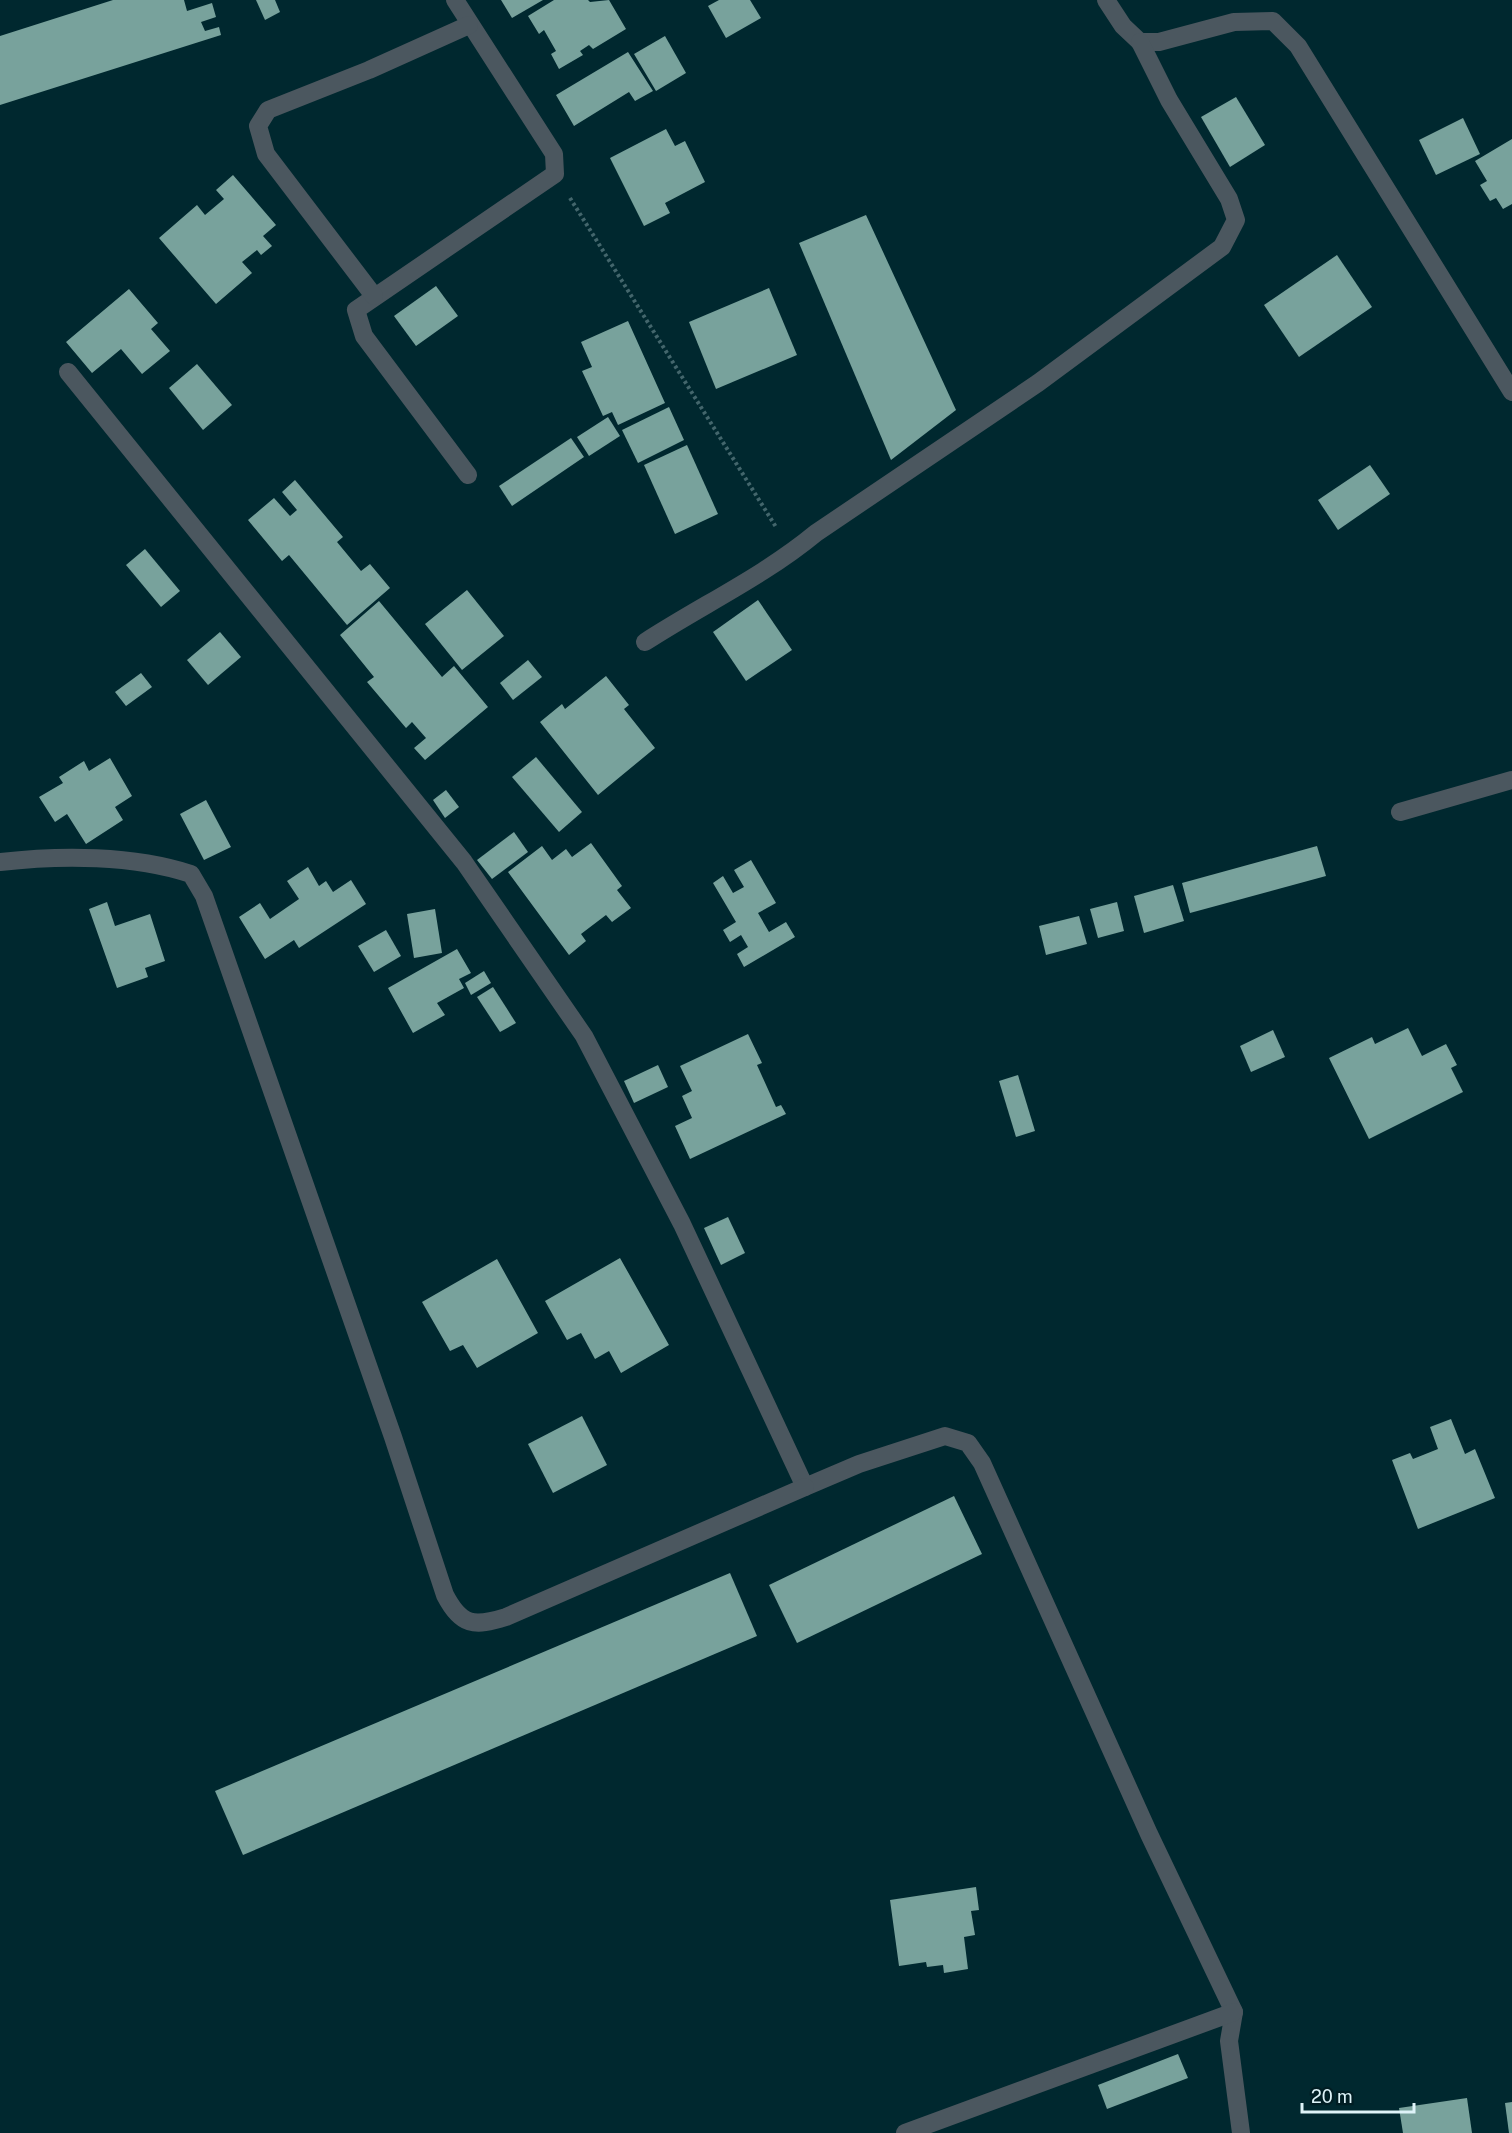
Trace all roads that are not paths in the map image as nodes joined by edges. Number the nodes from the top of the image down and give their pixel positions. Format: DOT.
graph roads {
  1 [pos="455,0"];
  2 [pos="1106,0"];
  3 [pos="469,25"];
  4 [pos="1140,42"];
  5 [pos="374,296"];
  6 [pos="68,372"];
  7 [pos="1512,392"];
  8 [pos="468,475"];
  9 [pos="645,642"];
  10 [pos="1512,780"];
  11 [pos="1400,812"];
  12 [pos="0,862"];
  13 [pos="805,1487"];
  14 [pos="1234,2012"];
  15 [pos="904,2133"];
  16 [pos="1241,2133"];
  1 -- 3 [label="street"];
  2 -- 4 [label="street"];
  3 -- 5 [label="street"];
  3 -- 5 [label="street"];
  4 -- 7 [label="street"];
  4 -- 9 [label="street"];
  5 -- 8 [label="street"];
  6 -- 13 [label="street"];
  10 -- 11 [label="street"];
  12 -- 13 [label="street"];
  13 -- 14 [label="street"];
  14 -- 15 [label="street"];
  14 -- 16 [label="street"];
}
